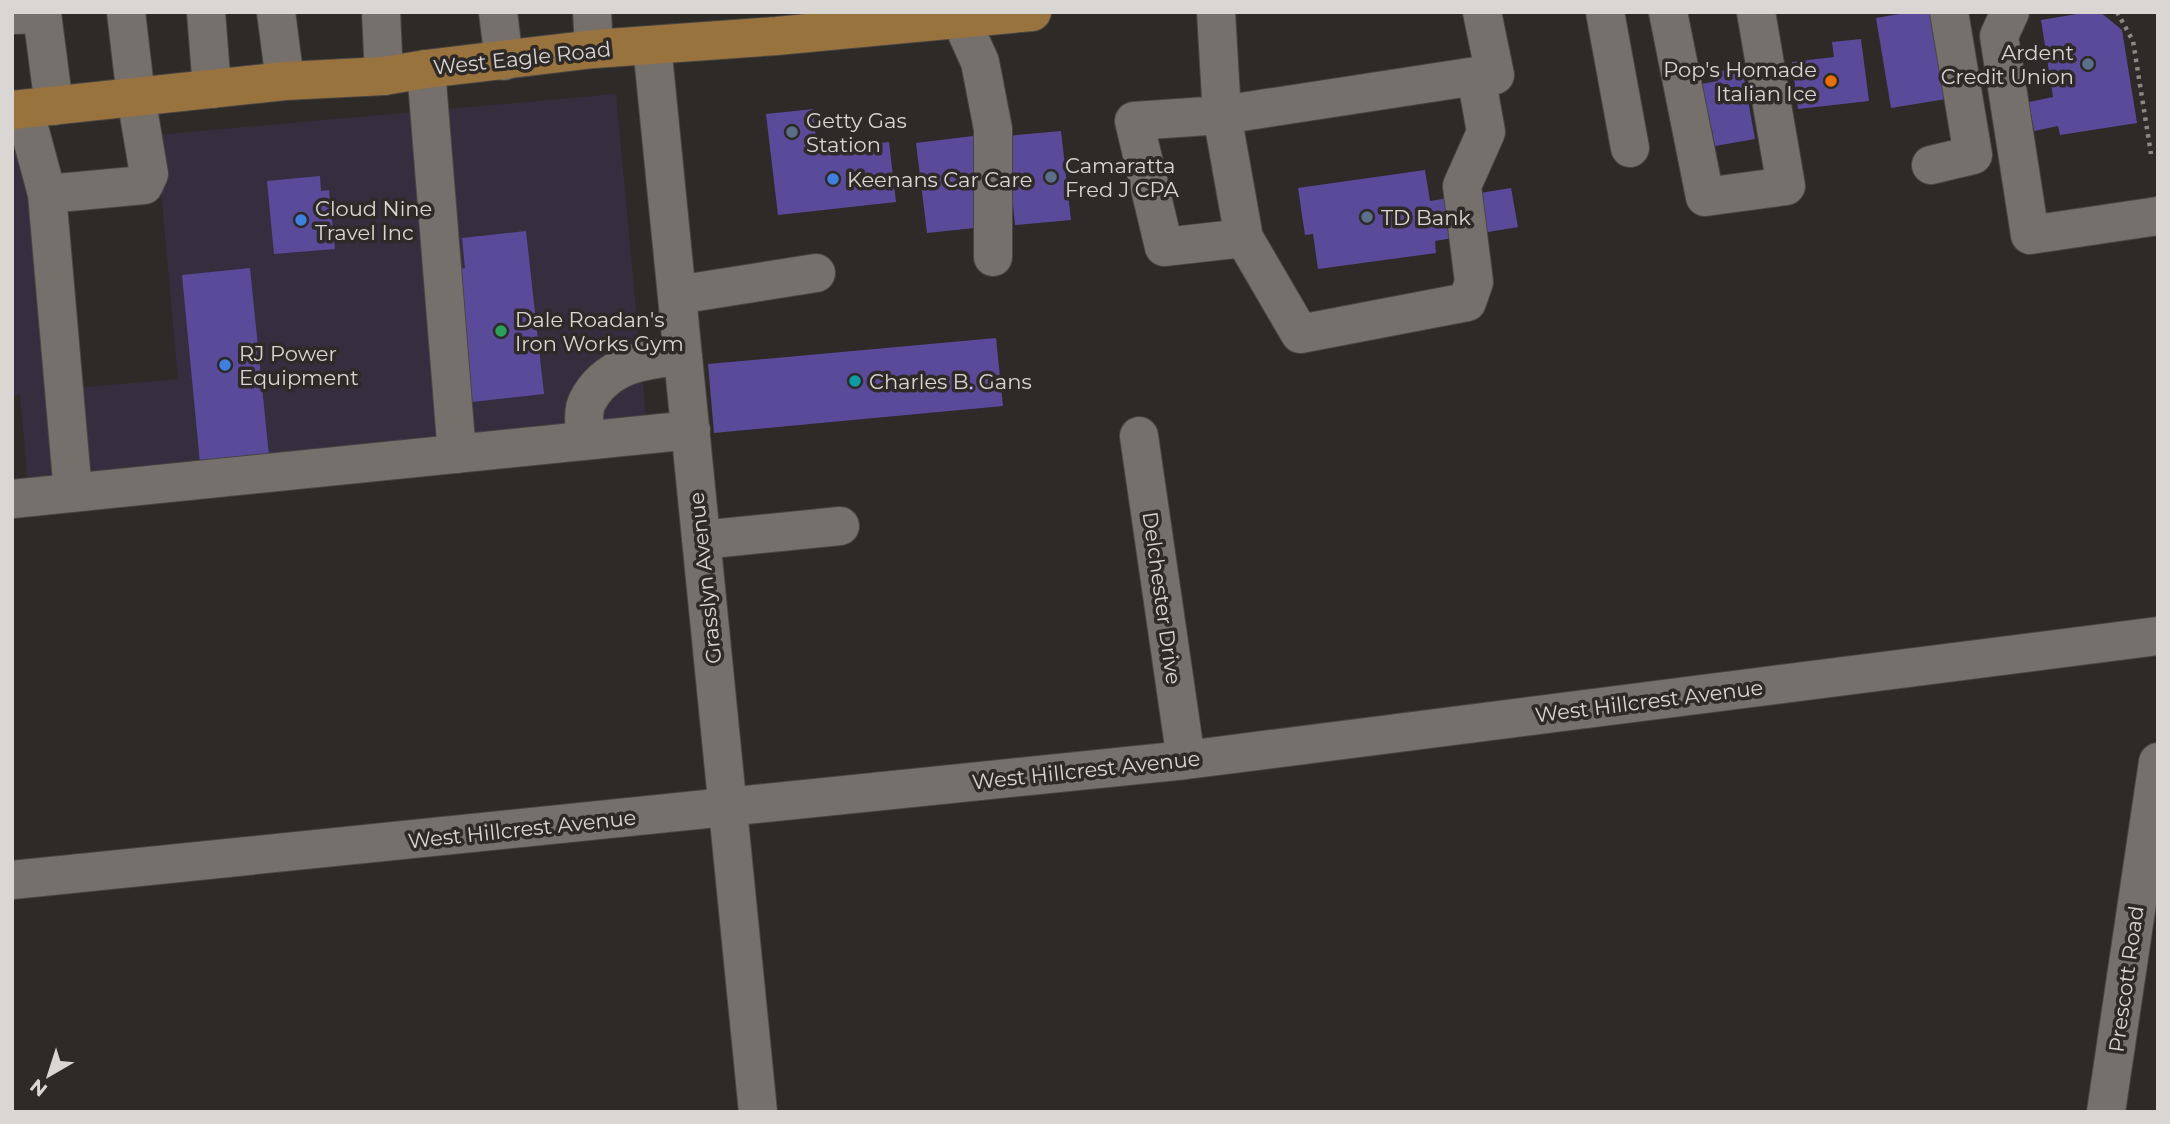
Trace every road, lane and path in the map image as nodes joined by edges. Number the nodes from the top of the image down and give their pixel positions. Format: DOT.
graph roads {
  1 [pos="126,12"];
  2 [pos="206,12"];
  3 [pos="276,12"];
  4 [pos="380,12"];
  5 [pos="498,12"];
  6 [pos="1032,12"];
  7 [pos="1216,12"];
  8 [pos="1482,12"];
  9 [pos="1605,12"];
  10 [pos="1668,12"];
  11 [pos="1756,12"];
  12 [pos="1948,12"];
  13 [pos="2010,12"];
  14 [pos="2117,12"];
  15 [pos="12,15"];
  16 [pos="960,16"];
  17 [pos="774,24"];
  18 [pos="593,31"];
  19 [pos="652,45"];
  20 [pos="504,61"];
  21 [pos="426,69"];
  22 [pos="384,76"];
  23 [pos="1476,76"];
  24 [pos="285,81"];
  25 [pos="212,89"];
  26 [pos="136,97"];
  27 [pos="30,108"];
  28 [pos="1222,115"];
  29 [pos="1630,148"];
  30 [pos="2151,154"];
  31 [pos="1931,165"];
  32 [pos="47,194"];
  33 [pos="2158,216"];
  34 [pos="1244,238"];
  35 [pos="993,257"];
  36 [pos="816,273"];
  37 [pos="677,295"];
  38 [pos="683,356"];
  39 [pos="691,430"];
  40 [pos="1139,436"];
  41 [pos="585,441"];
  42 [pos="457,454"];
  43 [pos="73,493"];
  44 [pos="12,499"];
  45 [pos="840,526"];
  46 [pos="701,540"];
  47 [pos="2158,636"];
  48 [pos="1186,760"];
  49 [pos="2158,762"];
  50 [pos="728,808"];
  51 [pos="12,880"];
  52 [pos="758,1112"];
  53 [pos="2106,1112"];
  1 -- 26 [label="street"];
  2 -- 25 [label="street"];
  3 -- 24 [label="street"];
  4 -- 22 [label="street"];
  5 -- 20 [label="street"];
  6 -- 16 [label="main road, West Eagle Road"];
  7 -- 28 [label="street"];
  8 -- 23 [label="street"];
  9 -- 29 [label="street"];
  10 -- 11 [label="street"];
  12 -- 31 [label="street"];
  13 -- 33 [label="street"];
  14 -- 30 [label="path"];
  15 -- 27 [label="street"];
  16 -- 17 [label="main road, West Eagle Road"];
  16 -- 35 [label="street"];
  17 -- 19 [label="main road, West Eagle Road"];
  18 -- 19 [label="main road, West Eagle Road"];
  18 -- 20 [label="main road, West Eagle Road"];
  19 -- 37 [label="street, Grasslyn Avenue"];
  20 -- 21 [label="main road, West Eagle Road"];
  21 -- 22 [label="main road, West Eagle Road"];
  21 -- 42 [label="street"];
  22 -- 24 [label="main road, West Eagle Road"];
  23 -- 28 [label="street"];
  23 -- 34 [label="street"];
  24 -- 25 [label="main road, West Eagle Road"];
  25 -- 26 [label="main road, West Eagle Road"];
  26 -- 27 [label="main road, West Eagle Road"];
  26 -- 32 [label="street"];
  27 -- 32 [label="street"];
  28 -- 34 [label="street"];
  28 -- 34 [label="street"];
  32 -- 43 [label="street"];
  36 -- 37 [label="street"];
  37 -- 38 [label="street, Grasslyn Avenue"];
  38 -- 39 [label="street, Grasslyn Avenue"];
  38 -- 41 [label="street"];
  39 -- 41 [label="street"];
  39 -- 46 [label="street, Grasslyn Avenue"];
  40 -- 48 [label="street, Delchester Drive"];
  41 -- 42 [label="street"];
  42 -- 43 [label="street"];
  43 -- 44 [label="street"];
  45 -- 46 [label="street"];
  46 -- 50 [label="street, Grasslyn Avenue"];
  47 -- 48 [label="street, West Hillcrest Avenue"];
  48 -- 50 [label="street, West Hillcrest Avenue"];
  49 -- 53 [label="street, Prescott Road"];
  50 -- 51 [label="street, West Hillcrest Avenue"];
  50 -- 52 [label="street, Grasslyn Avenue"];
}
